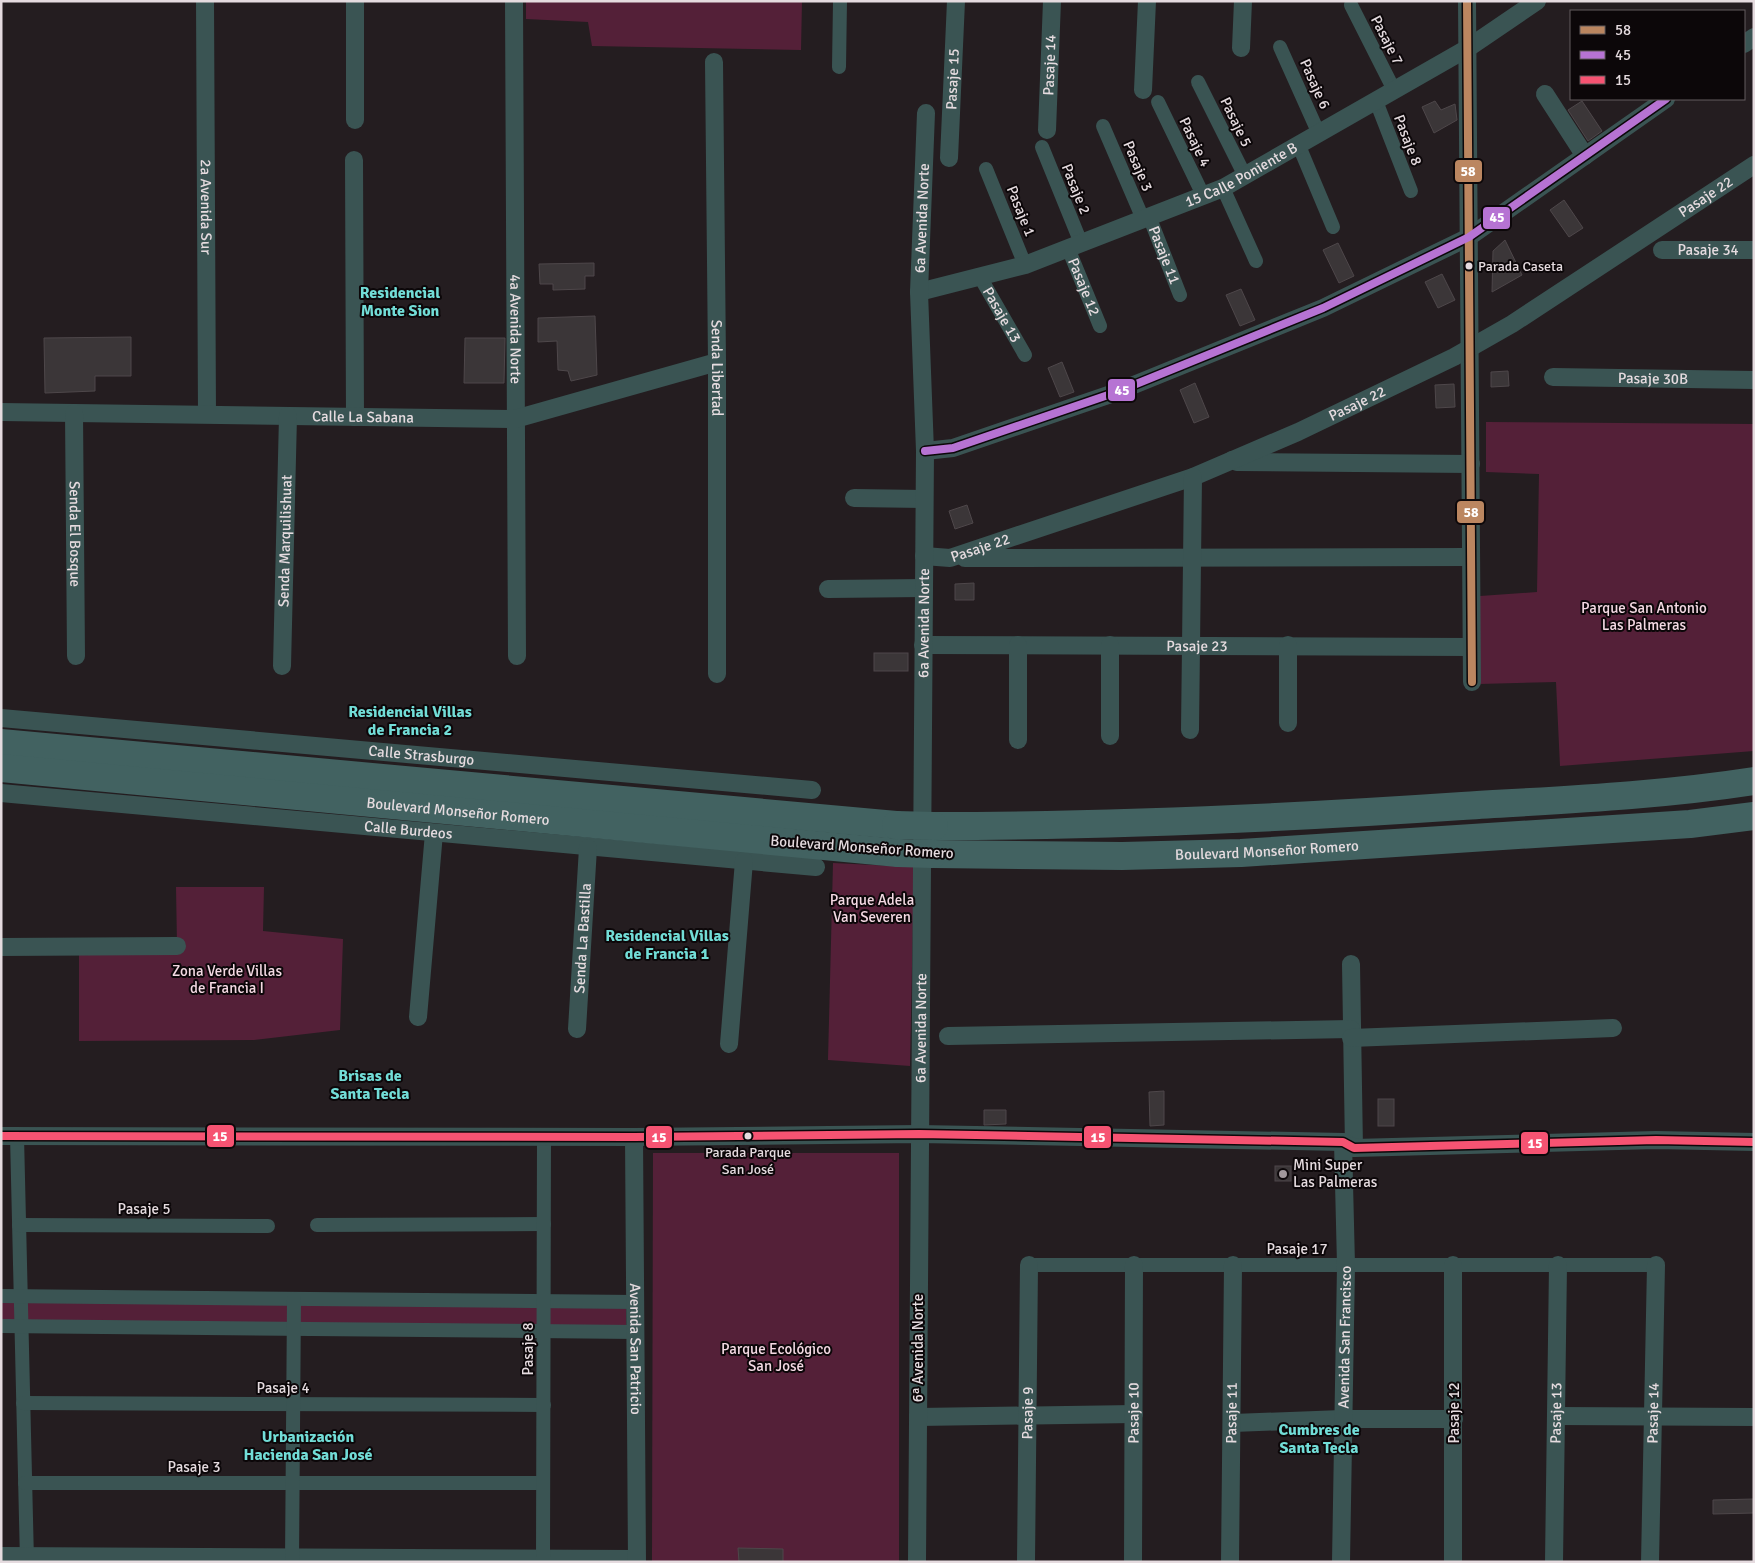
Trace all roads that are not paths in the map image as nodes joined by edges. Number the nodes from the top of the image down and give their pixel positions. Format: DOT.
graph roads {
  1 [pos="205,1"];
  2 [pos="355,1"];
  3 [pos="514,1"];
  4 [pos="840,1"];
  5 [pos="956,1"];
  6 [pos="1052,1"];
  7 [pos="1147,1"];
  8 [pos="1243,1"];
  9 [pos="1467,1"];
  10 [pos="1537,1"];
  11 [pos="1351,5"];
  12 [pos="1280,47"];
  13 [pos="1241,48"];
  14 [pos="1468,48"];
  15 [pos="714,62"];
  16 [pos="839,67"];
  17 [pos="1198,82"];
  18 [pos="1143,90"];
  19 [pos="1394,90"];
  20 [pos="1545,94"];
  21 [pos="1665,100"];
  22 [pos="1376,101"];
  23 [pos="1158,102"];
  24 [pos="926,113"];
  25 [pos="355,120"];
  26 [pos="1103,126"];
  27 [pos="1319,134"];
  28 [pos="1044,138"];
  29 [pos="1299,146"];
  30 [pos="1584,156"];
  31 [pos="949,158"];
  32 [pos="354,160"];
  33 [pos="1754,165"];
  34 [pos="986,169"];
  35 [pos="1245,176"];
  36 [pos="1223,188"];
  37 [pos="1411,191"];
  38 [pos="1203,195"];
  39 [pos="1146,218"];
  40 [pos="1333,227"];
  41 [pos="1469,237"];
  42 [pos="1075,245"];
  43 [pos="1662,250"];
  44 [pos="1754,250"];
  45 [pos="1256,261"];
  46 [pos="1025,264"];
  47 [pos="979,275"];
  48 [pos="919,292"];
  49 [pos="1180,295"];
  50 [pos="1100,326"];
  51 [pos="1470,346"];
  52 [pos="1025,355"];
  53 [pos="717,362"];
  54 [pos="1553,377"];
  55 [pos="1754,380"];
  56 [pos="1,412"];
  57 [pos="74,412"];
  58 [pos="207,414"];
  59 [pos="288,416"];
  60 [pos="355,417"];
  61 [pos="515,419"];
  62 [pos="925,451"];
  63 [pos="1230,459"];
  64 [pos="1470,464"];
  65 [pos="1193,477"];
  66 [pos="854,498"];
  67 [pos="924,499"];
  68 [pos="924,556"];
  69 [pos="1471,556"];
  70 [pos="950,558"];
  71 [pos="1192,558"];
  72 [pos="924,588"];
  73 [pos="828,590"];
  74 [pos="1110,644"];
  75 [pos="1192,644"];
  76 [pos="923,645"];
  77 [pos="1018,645"];
  78 [pos="1288,645"];
  79 [pos="1471,647"];
  80 [pos="76,656"];
  81 [pos="517,656"];
  82 [pos="282,666"];
  83 [pos="717,674"];
  84 [pos="1472,682"];
  85 [pos="1,718"];
  86 [pos="1288,723"];
  87 [pos="1190,730"];
  88 [pos="1110,736"];
  89 [pos="1018,740"];
  90 [pos="1,743"];
  91 [pos="1,768"];
  92 [pos="1754,781"];
  93 [pos="812,790"];
  94 [pos="1,793"];
  95 [pos="1754,816"];
  96 [pos="434,832"];
  97 [pos="588,848"];
  98 [pos="744,861"];
  99 [pos="816,866"];
  100 [pos="177,946"];
  101 [pos="1,947"];
  102 [pos="1351,964"];
  103 [pos="418,1017"];
  104 [pos="1613,1028"];
  105 [pos="577,1029"];
  106 [pos="1351,1034"];
  107 [pos="948,1036"];
  108 [pos="729,1044"];
  109 [pos="919,1134"];
  110 [pos="9,1136"];
  111 [pos="544,1137"];
  112 [pos="634,1137"];
  113 [pos="1754,1142"];
  114 [pos="1349,1145"];
  115 [pos="544,1224"];
  116 [pos="19,1225"];
  117 [pos="317,1225"];
  118 [pos="268,1226"];
  119 [pos="1029,1265"];
  120 [pos="1134,1265"];
  121 [pos="1233,1265"];
  122 [pos="1346,1265"];
  123 [pos="1453,1265"];
  124 [pos="1558,1265"];
  125 [pos="1656,1265"];
  126 [pos="1,1296"];
  127 [pos="21,1296"];
  128 [pos="294,1299"];
  129 [pos="544,1301"];
  130 [pos="635,1302"];
  131 [pos="1,1326"];
  132 [pos="21,1326"];
  133 [pos="293,1329"];
  134 [pos="544,1332"];
  135 [pos="635,1332"];
  136 [pos="23,1403"];
  137 [pos="293,1404"];
  138 [pos="544,1405"];
  139 [pos="1134,1414"];
  140 [pos="1028,1416"];
  141 [pos="1556,1416"];
  142 [pos="1653,1416"];
  143 [pos="918,1417"];
  144 [pos="1754,1417"];
  145 [pos="1342,1419"];
  146 [pos="1454,1419"];
  147 [pos="1233,1423"];
  148 [pos="25,1483"];
  149 [pos="292,1483"];
  150 [pos="543,1484"];
  151 [pos="1,1554"];
  152 [pos="27,1558"];
  153 [pos="292,1559"];
  154 [pos="543,1559"];
  155 [pos="637,1559"];
  156 [pos="917,1562"];
  157 [pos="1026,1562"];
  158 [pos="1133,1562"];
  159 [pos="1230,1562"];
  160 [pos="1341,1562"];
  161 [pos="1453,1562"];
  162 [pos="1554,1562"];
  163 [pos="1650,1562"];
  1 -- 58 [label="street, 2a Avenida Sur"];
  2 -- 25 [label="street"];
  3 -- 61 [label="street, 4a Avenida Norte"];
  4 -- 16 [label="street"];
  5 -- 31 [label="street, Pasaje 15"];
  6 -- 28 [label="street, Pasaje 14"];
  7 -- 18 [label="street"];
  8 -- 13 [label="street"];
  9 -- 14 [label="street"];
  10 -- 14 [label="street, 15 Calle Poniente B"];
  11 -- 19 [label="street, Pasaje 7"];
  12 -- 27 [label="street, Pasaje 6"];
  14 -- 19 [label="street, 15 Calle Poniente B"];
  14 -- 41 [label="street"];
  15 -- 53 [label="street, Senda Libertad"];
  17 -- 35 [label="street, Pasaje 5"];
  19 -- 22 [label="street, 15 Calle Poniente B"];
  20 -- 30 [label="street"];
  21 -- 30 [label="street"];
  22 -- 27 [label="street, 15 Calle Poniente B"];
  22 -- 37 [label="street, Pasaje 8"];
  23 -- 38 [label="street, Pasaje 4"];
  24 -- 48 [label="street, 6a Avenida Norte"];
  26 -- 39 [label="street, Pasaje 3"];
  27 -- 29 [label="street, 15 Calle Poniente B"];
  28 -- 42 [label="street, Pasaje 2"];
  29 -- 35 [label="street, 15 Calle Poniente B"];
  29 -- 40 [label="street"];
  30 -- 41 [label="street"];
  32 -- 60 [label="street"];
  33 -- 51 [label="street, Pasaje 22"];
  34 -- 46 [label="street, Pasaje 1"];
  35 -- 36 [label="street, 15 Calle Poniente B"];
  36 -- 38 [label="street, 15 Calle Poniente B"];
  36 -- 45 [label="street"];
  38 -- 39 [label="street, 15 Calle Poniente B"];
  39 -- 42 [label="street, 15 Calle Poniente B"];
  39 -- 49 [label="street, Pasaje 11"];
  41 -- 51 [label="street"];
  41 -- 62 [label="street"];
  42 -- 46 [label="street, 15 Calle Poniente B"];
  42 -- 50 [label="street, Pasaje 12"];
  43 -- 44 [label="street, Pasaje 34"];
  46 -- 47 [label="street, 15 Calle Poniente B"];
  47 -- 48 [label="street, 15 Calle Poniente B"];
  47 -- 52 [label="street, Pasaje 13"];
  48 -- 62 [label="street, 6a Avenida Norte"];
  51 -- 63 [label="street, Pasaje 22"];
  51 -- 64 [label="street"];
  53 -- 61 [label="street, Calle La Sabana"];
  53 -- 83 [label="street, Senda Libertad"];
  54 -- 55 [label="street, Pasaje 30B"];
  56 -- 57 [label="street, Calle La Sabana"];
  57 -- 58 [label="street, Calle La Sabana"];
  57 -- 80 [label="street, Senda El Bosque"];
  58 -- 59 [label="street, Calle La Sabana"];
  59 -- 60 [label="street, Calle La Sabana"];
  59 -- 82 [label="street, Senda Marquilishuat"];
  60 -- 61 [label="street, Calle La Sabana"];
  61 -- 81 [label="street, 4a Avenida Norte"];
  62 -- 67 [label="street, 6a Avenida Norte"];
  63 -- 64 [label="street"];
  63 -- 65 [label="street, Pasaje 22"];
  64 -- 69 [label="street"];
  65 -- 70 [label="street, Pasaje 22"];
  65 -- 71 [label="street"];
  66 -- 67 [label="street"];
  67 -- 68 [label="street, 6a Avenida Norte"];
  68 -- 70 [label="street, Pasaje 22"];
  68 -- 72 [label="street, 6a Avenida Norte"];
  69 -- 71 [label="street"];
  69 -- 79 [label="street"];
  70 -- 71 [label="street"];
  71 -- 75 [label="street"];
  72 -- 73 [label="street"];
  72 -- 76 [label="street, 6a Avenida Norte"];
  74 -- 75 [label="street, Pasaje 23"];
  74 -- 77 [label="street, Pasaje 23"];
  74 -- 88 [label="street"];
  75 -- 78 [label="street, Pasaje 23"];
  75 -- 87 [label="street"];
  76 -- 77 [label="street, Pasaje 23"];
  76 -- 109 [label="street, 6a Avenida Norte"];
  77 -- 89 [label="street"];
  78 -- 79 [label="street, Pasaje 23"];
  78 -- 86 [label="street"];
  79 -- 84 [label="street"];
  85 -- 93 [label="street, Calle Strasburgo"];
  90 -- 92 [label="highway, Boulevard Monseñor Romero, bridge"];
  91 -- 95 [label="highway, Boulevard Monseñor Romero, bridge"];
  94 -- 96 [label="street, Calle Burdeos"];
  96 -- 97 [label="street, Calle Burdeos"];
  96 -- 103 [label="street"];
  97 -- 98 [label="street, Calle Burdeos"];
  97 -- 105 [label="street, Senda La Bastilla"];
  98 -- 99 [label="street, Calle Burdeos"];
  98 -- 108 [label="street"];
  100 -- 101 [label="street"];
  102 -- 106 [label="street, Avenida San Francisco"];
  104 -- 106 [label="street"];
  106 -- 107 [label="street"];
  106 -- 114 [label="street, Avenida San Francisco"];
  109 -- 112 [label="street"];
  109 -- 114 [label="street"];
  109 -- 143 [label="street, 6ª Avenida Norte"];
  110 -- 111 [label="street"];
  110 -- 116 [label="street"];
  111 -- 112 [label="street"];
  111 -- 115 [label="street, Pasaje 8"];
  112 -- 130 [label="street, Avenida San Patricio"];
  113 -- 114 [label="street"];
  114 -- 122 [label="street, Avenida San Francisco"];
  115 -- 117 [label="street"];
  115 -- 129 [label="street, Pasaje 8"];
  116 -- 118 [label="street, Pasaje 5"];
  116 -- 127 [label="street"];
  119 -- 120 [label="street, Pasaje 17"];
  119 -- 140 [label="street, Pasaje 9"];
  120 -- 121 [label="street, Pasaje 17"];
  120 -- 139 [label="street, Pasaje 10"];
  121 -- 122 [label="street, Pasaje 17"];
  121 -- 147 [label="street, Pasaje 11"];
  122 -- 123 [label="street, Pasaje 17"];
  122 -- 145 [label="street, Avenida San Francisco"];
  123 -- 124 [label="street, Pasaje 17"];
  123 -- 146 [label="street, Pasaje 12"];
  124 -- 125 [label="street, Pasaje 17"];
  124 -- 141 [label="street, Pasaje 13"];
  125 -- 142 [label="street, Pasaje 14"];
  126 -- 127 [label="street"];
  127 -- 128 [label="street"];
  127 -- 132 [label="street"];
  128 -- 129 [label="street"];
  128 -- 133 [label="street"];
  129 -- 130 [label="street"];
  129 -- 134 [label="street, Pasaje 8"];
  130 -- 135 [label="street, Avenida San Patricio"];
  131 -- 132 [label="street"];
  132 -- 133 [label="street"];
  132 -- 136 [label="street"];
  133 -- 134 [label="street"];
  133 -- 137 [label="street"];
  134 -- 135 [label="street"];
  134 -- 138 [label="street, Pasaje 8"];
  135 -- 155 [label="street, Avenida San Patricio"];
  136 -- 137 [label="street, Pasaje 4"];
  136 -- 148 [label="street"];
  137 -- 138 [label="street, Pasaje 4"];
  137 -- 149 [label="street"];
  138 -- 150 [label="street, Pasaje 8"];
  139 -- 140 [label="street"];
  139 -- 158 [label="street, Pasaje 10"];
  140 -- 143 [label="street"];
  140 -- 157 [label="street, Pasaje 9"];
  141 -- 142 [label="street"];
  141 -- 162 [label="street, Pasaje 13"];
  142 -- 144 [label="street"];
  142 -- 163 [label="street, Pasaje 14"];
  143 -- 156 [label="street, 6ª Avenida Norte"];
  145 -- 146 [label="street"];
  145 -- 147 [label="street"];
  145 -- 160 [label="street, Avenida San Francisco"];
  146 -- 161 [label="street, Pasaje 12"];
  147 -- 159 [label="street, Pasaje 11"];
  148 -- 149 [label="street, Pasaje 3"];
  148 -- 152 [label="street"];
  149 -- 150 [label="street, Pasaje 3"];
  149 -- 153 [label="street"];
  150 -- 154 [label="street, Pasaje 8"];
  151 -- 152 [label="street"];
  152 -- 153 [label="street"];
  153 -- 154 [label="street"];
  154 -- 155 [label="street"];
}
